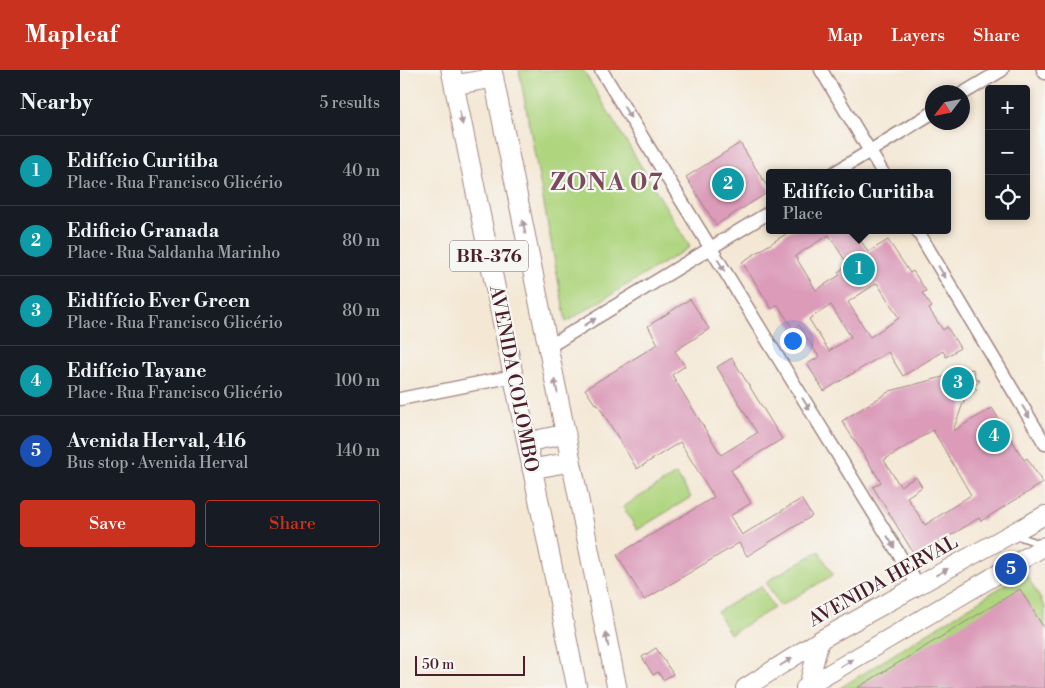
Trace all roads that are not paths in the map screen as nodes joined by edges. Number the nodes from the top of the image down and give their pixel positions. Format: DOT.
graph roads {
  1 [pos="601,70"];
  2 [pos="821,70"];
  3 [pos="1002,70"];
  4 [pos="493,74"];
  5 [pos="452,78"];
  6 [pos="970,89"];
  7 [pos="925,116"];
  8 [pos="870,151"];
  9 [pos="841,169"];
  10 [pos="881,169"];
  11 [pos="766,214"];
  12 [pos="919,234"];
  13 [pos="710,248"];
  14 [pos="548,347"];
  15 [pos="514,376"];
  16 [pos="400,399"];
  17 [pos="566,434"];
  18 [pos="527,442"];
  19 [pos="1045,444"];
  20 [pos="570,462"];
  21 [pos="532,469"];
  22 [pos="1045,515"];
  23 [pos="1011,534"];
  24 [pos="1045,546"];
  25 [pos="918,585"];
  26 [pos="820,640"];
  27 [pos="807,687"];
  28 [pos="577,688"];
  29 [pos="617,688"];
  30 [pos="745,688"];
  1 -- 13 [label="street, one-way"];
  2 -- 8 [label="street"];
  3 -- 6 [label="street"];
  4 -- 5 [label="main road"];
  14 -- 4 [label="main road, AVENIDA COLOMBO / BR-376, one-way"];
  5 -- 15 [label="main road, AVENIDA COLOMBO / BR-376, one-way"];
  7 -- 8 [label="street"];
  8 -- 9 [label="street"];
  8 -- 10 [label="street"];
  11 -- 13 [label="street"];
  12 -- 19 [label="street, one-way"];
  14 -- 13 [label="street, one-way"];
  13 -- 25 [label="street, one-way"];
  17 -- 14 [label="main road, AVENIDA COLOMBO / BR-376, one-way"];
  15 -- 16 [label="street"];
  15 -- 18 [label="main road, AVENIDA COLOMBO / BR-376"];
  17 -- 18 [label="main road"];
  17 -- 20 [label="main road, AVENIDA COLOMBO / BR-376"];
  18 -- 21 [label="main road, AVENIDA COLOMBO / BR-376"];
  20 -- 21 [label="main road"];
  29 -- 20 [label="main road, AVENIDA COLOMBO / BR-376, one-way"];
  21 -- 28 [label="main road, AVENIDA COLOMBO / BR-376"];
  22 -- 23 [label="main road, AVENIDA HERVAL"];
  23 -- 24 [label="lane"];
  25 -- 23 [label="main road, AVENIDA HERVAL, one-way"];
  27 -- 24 [label="main road, one-way"];
  25 -- 26 [label="main road, AVENIDA HERVAL"];
  26 -- 27 [label="main road"];
  30 -- 26 [label="main road, AVENIDA HERVAL, one-way"];
}
